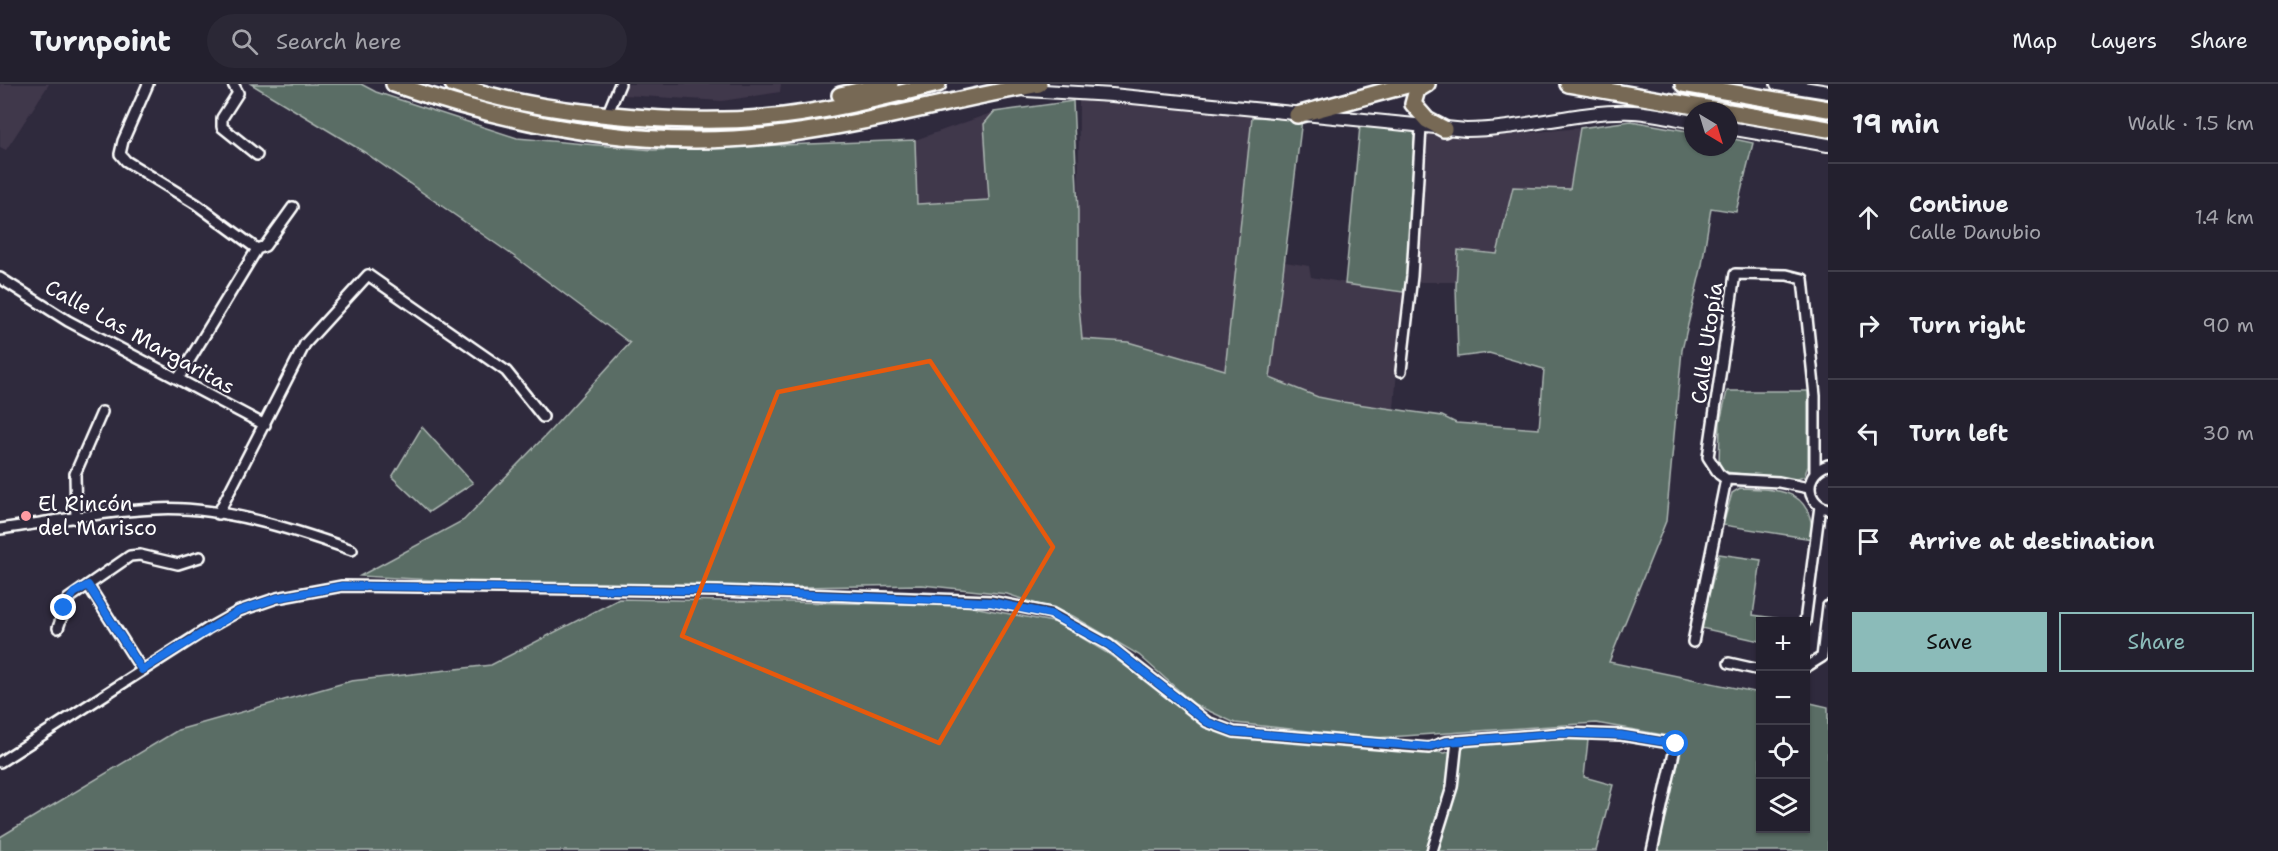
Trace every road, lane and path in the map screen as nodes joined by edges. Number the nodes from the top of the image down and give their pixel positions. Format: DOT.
graph roads {
  1 [pos="148,84"];
  2 [pos="233,84"];
  3 [pos="394,84"];
  4 [pos="453,84"];
  5 [pos="620,84"];
  6 [pos="890,84"];
  7 [pos="938,84"];
  8 [pos="1039,84"];
  9 [pos="1411,84"];
  10 [pos="1427,84"];
  11 [pos="1568,84"];
  12 [pos="1683,84"];
  13 [pos="1777,84"];
  14 [pos="1010,89"];
  15 [pos="1828,92"];
  16 [pos="1684,104"];
  17 [pos="1828,110"];
  18 [pos="1738,114"];
  19 [pos="607,115"];
  20 [pos="1297,115"];
  21 [pos="655,120"];
  22 [pos="1684,120"];
  23 [pos="1421,127"];
  24 [pos="1444,129"];
  25 [pos="1828,129"];
  26 [pos="1738,130"];
  27 [pos="1828,145"];
  28 [pos="257,155"];
  29 [pos="293,207"];
  30 [pos="256,249"];
  31 [pos="0,278"];
  32 [pos="1401,371"];
  33 [pos="178,379"];
  34 [pos="102,412"];
  35 [pos="543,417"];
  36 [pos="265,425"];
  37 [pos="1828,465"];
  38 [pos="1815,472"];
  39 [pos="1726,479"];
  40 [pos="1809,488"];
  41 [pos="1824,507"];
  42 [pos="218,514"];
  43 [pos="76,519"];
  44 [pos="0,529"];
  45 [pos="352,550"];
  46 [pos="200,557"];
  47 [pos="88,585"];
  48 [pos="1828,606"];
  49 [pos="1806,617"];
  50 [pos="58,628"];
  51 [pos="1693,642"];
  52 [pos="1730,663"];
  53 [pos="1810,663"];
  54 [pos="1756,669"];
  55 [pos="142,670"];
  56 [pos="1457,741"];
  57 [pos="0,762"];
  58 [pos="1432,851"];
  59 [pos="1652,851"];
  1 -- 30 [label="street"];
  2 -- 28 [label="street"];
  3 -- 14 [label="highway"];
  4 -- 19 [label="highway"];
  5 -- 19 [label="street"];
  6 -- 21 [label="highway"];
  7 -- 21 [label="highway"];
  8 -- 14 [label="highway"];
  9 -- 20 [label="highway"];
  10 -- 24 [label="highway"];
  11 -- 16 [label="highway"];
  12 -- 17 [label="highway"];
  13 -- 15 [label="street"];
  14 -- 20 [label="street"];
  18 -- 25 [label="highway"];
  19 -- 21 [label="highway"];
  20 -- 23 [label="street"];
  22 -- 24 [label="street"];
  23 -- 24 [label="street"];
  23 -- 32 [label="street"];
  26 -- 27 [label="street"];
  29 -- 30 [label="street"];
  30 -- 33 [label="street"];
  31 -- 33 [label="street, Calle Las Margaritas"];
  33 -- 36 [label="street, Calle Las Margaritas"];
  34 -- 43 [label="street"];
  35 -- 36 [label="street"];
  36 -- 42 [label="street"];
  37 -- 38 [label="street"];
  38 -- 39 [label="street, Calle Utopía"];
  38 -- 40 [label="street"];
  39 -- 40 [label="street"];
  39 -- 51 [label="street"];
  40 -- 41 [label="street"];
  41 -- 49 [label="street"];
  42 -- 43 [label="street"];
  42 -- 45 [label="street"];
  43 -- 44 [label="street"];
  46 -- 47 [label="street"];
  47 -- 50 [label="street"];
  47 -- 55 [label="street"];
  48 -- 53 [label="street"];
  52 -- 54 [label="street"];
  55 -- 56 [label="street"];
  55 -- 57 [label="street"];
  56 -- 58 [label="street"];
  56 -- 59 [label="street"];
}
